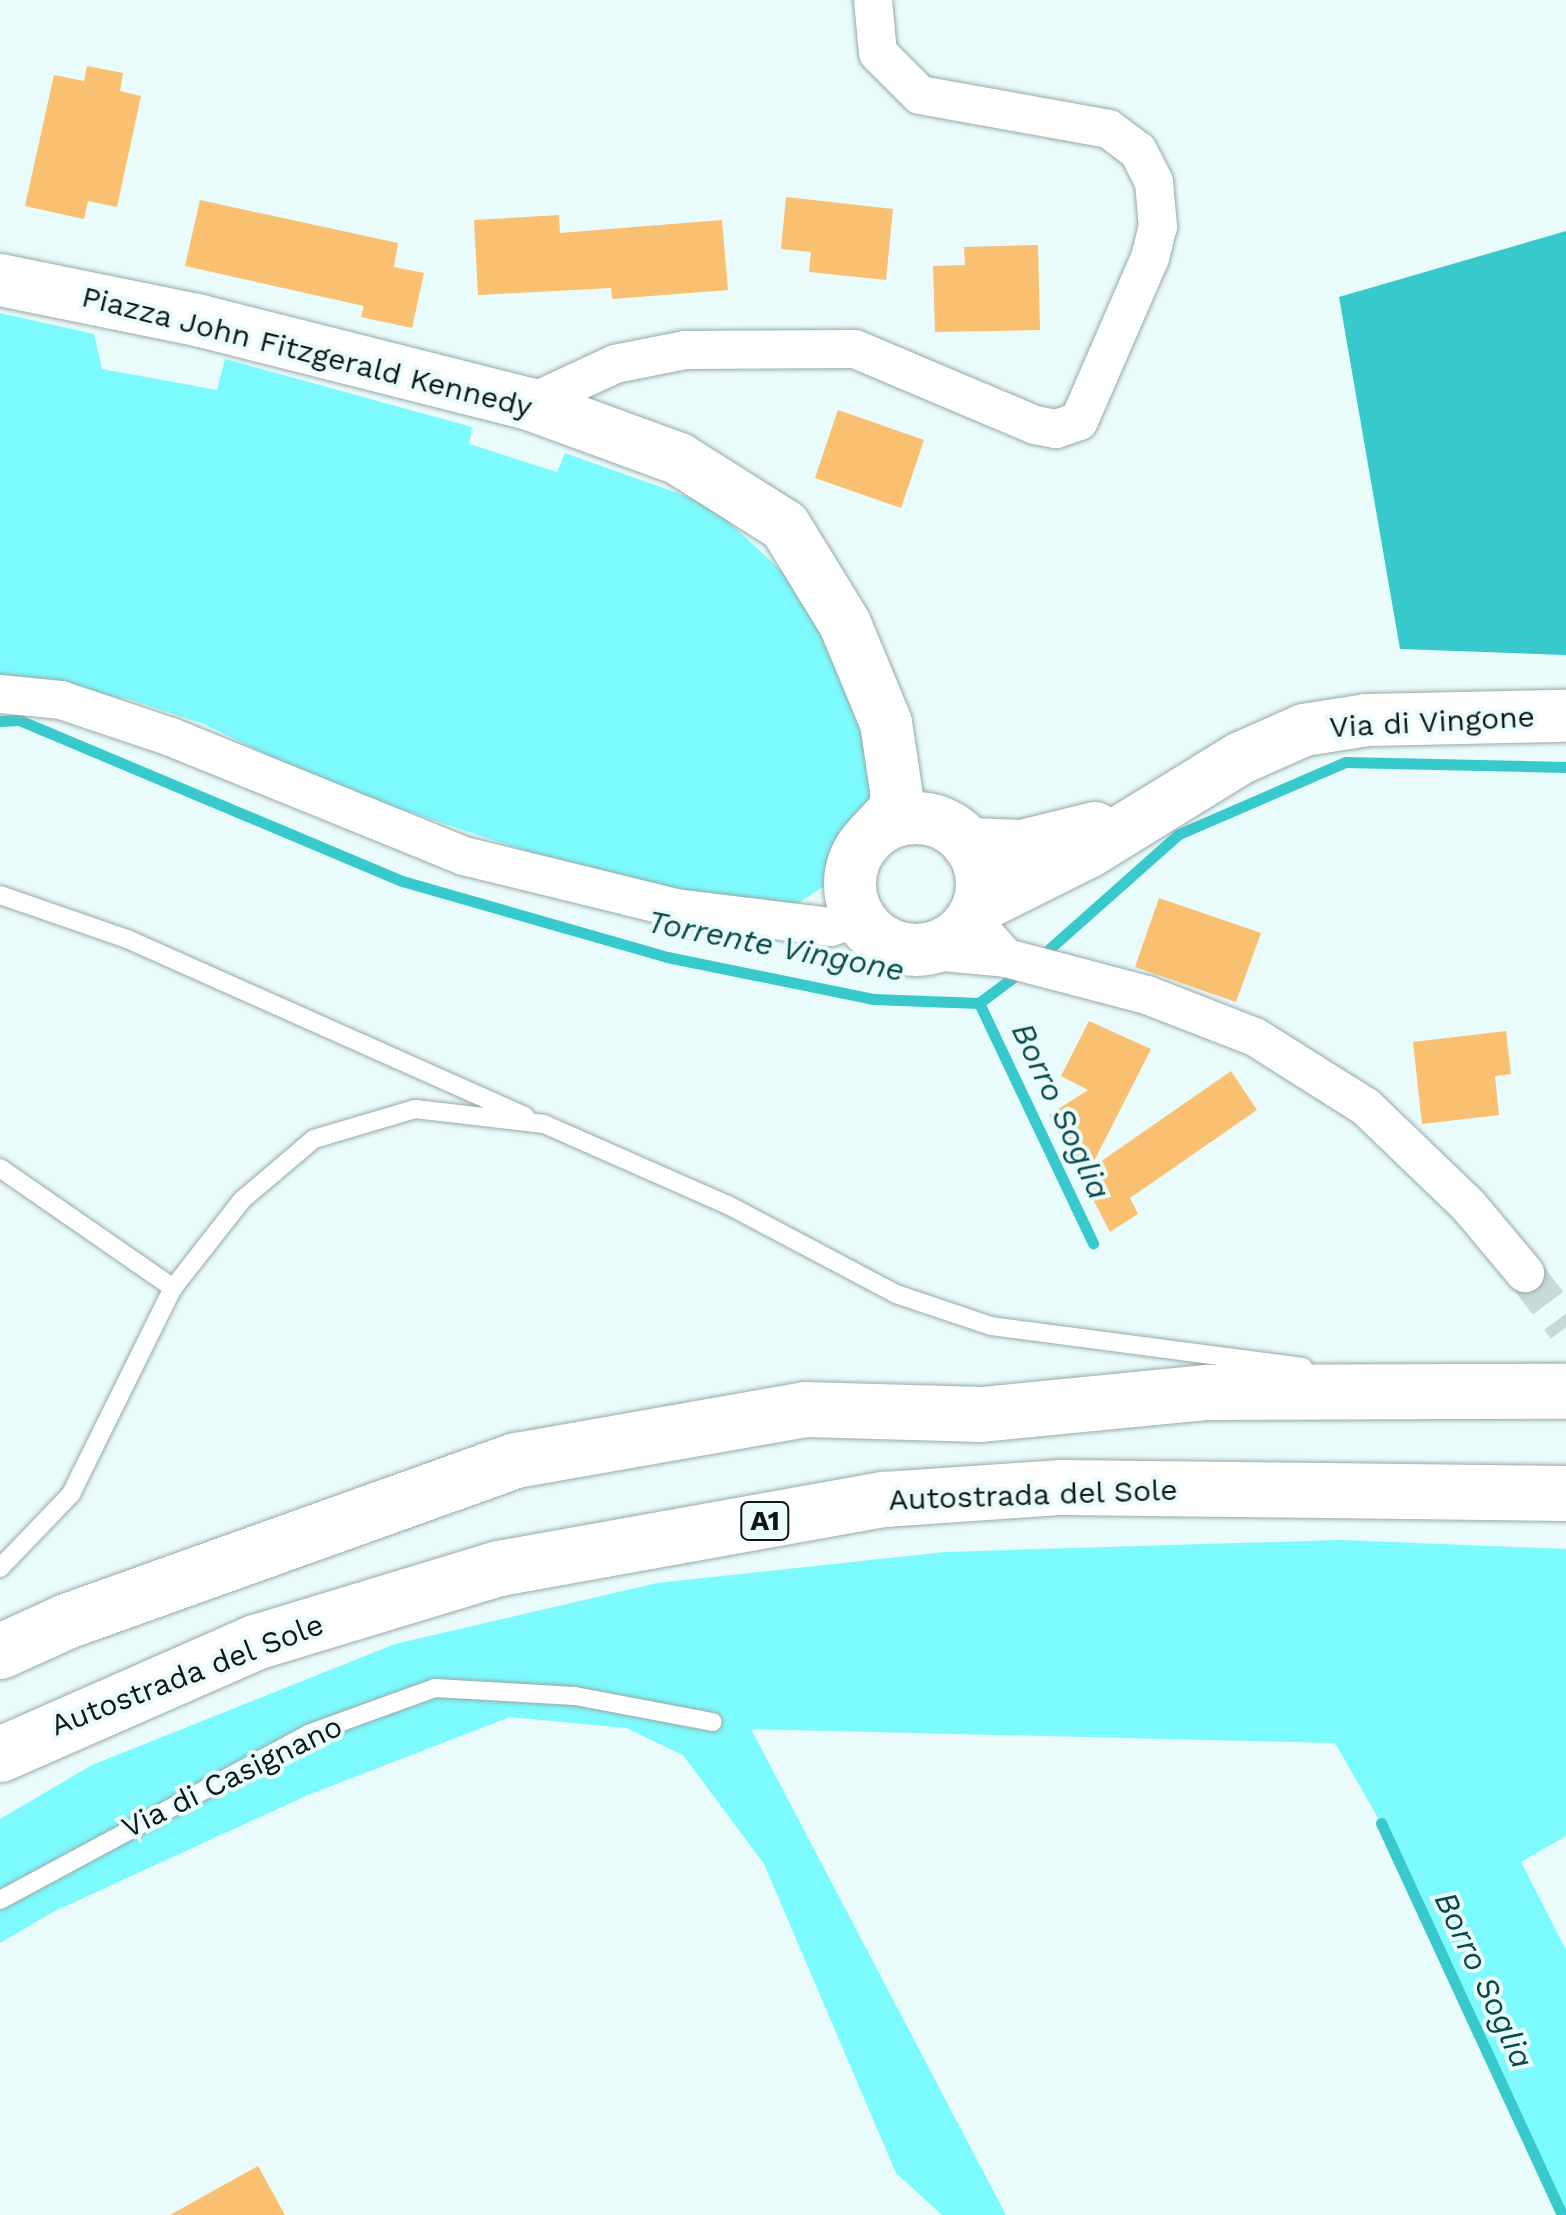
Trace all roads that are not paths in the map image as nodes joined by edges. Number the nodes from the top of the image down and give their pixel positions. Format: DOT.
graph roads {
  1 [pos="873,0"];
  2 [pos="0,280"];
  3 [pos="529,404"];
  4 [pos="0,694"];
  5 [pos="1566,716"];
  6 [pos="886,723"];
  7 [pos="1140,815"];
  8 [pos="871,836"];
  9 [pos="964,839"];
  10 [pos="0,895"];
  11 [pos="975,913"];
  12 [pos="859,918"];
  13 [pos="922,950"];
  14 [pos="1006,958"];
  15 [pos="544,1124"];
  16 [pos="0,1168"];
  17 [pos="1525,1273"];
  18 [pos="173,1288"];
  19 [pos="1497,1391"];
  20 [pos="1566,1391"];
  21 [pos="1566,1492"];
  22 [pos="0,1568"];
  23 [pos="0,1652"];
  24 [pos="713,1722"];
  25 [pos="0,1754"];
  26 [pos="0,1900"];
  1 -- 3 [label="street"];
  2 -- 3 [label="street, Piazza John Fitzgerald Kennedy"];
  3 -- 6 [label="street, Piazza John Fitzgerald Kennedy"];
  4 -- 12 [label="street"];
  5 -- 7 [label="street, Via di Vingone"];
  6 -- 8 [label="street, Piazza John Fitzgerald Kennedy"];
  6 -- 9 [label="street, Piazza John Fitzgerald Kennedy"];
  7 -- 9 [label="street, Via di Vingone"];
  7 -- 11 [label="street, Via di Vingone"];
  8 -- 9 [label="street"];
  8 -- 12 [label="street"];
  9 -- 11 [label="street"];
  10 -- 15 [label="lane"];
  11 -- 13 [label="street"];
  11 -- 14 [label="street"];
  12 -- 13 [label="street"];
  13 -- 14 [label="street"];
  14 -- 17 [label="street"];
  15 -- 18 [label="lane"];
  15 -- 19 [label="lane"];
  16 -- 18 [label="lane"];
  18 -- 22 [label="lane"];
  19 -- 20 [label="highway"];
  19 -- 23 [label="highway"];
  21 -- 25 [label="highway, Autostrada del Sole / A1"];
  24 -- 26 [label="lane, Via di Casignano"];
}
